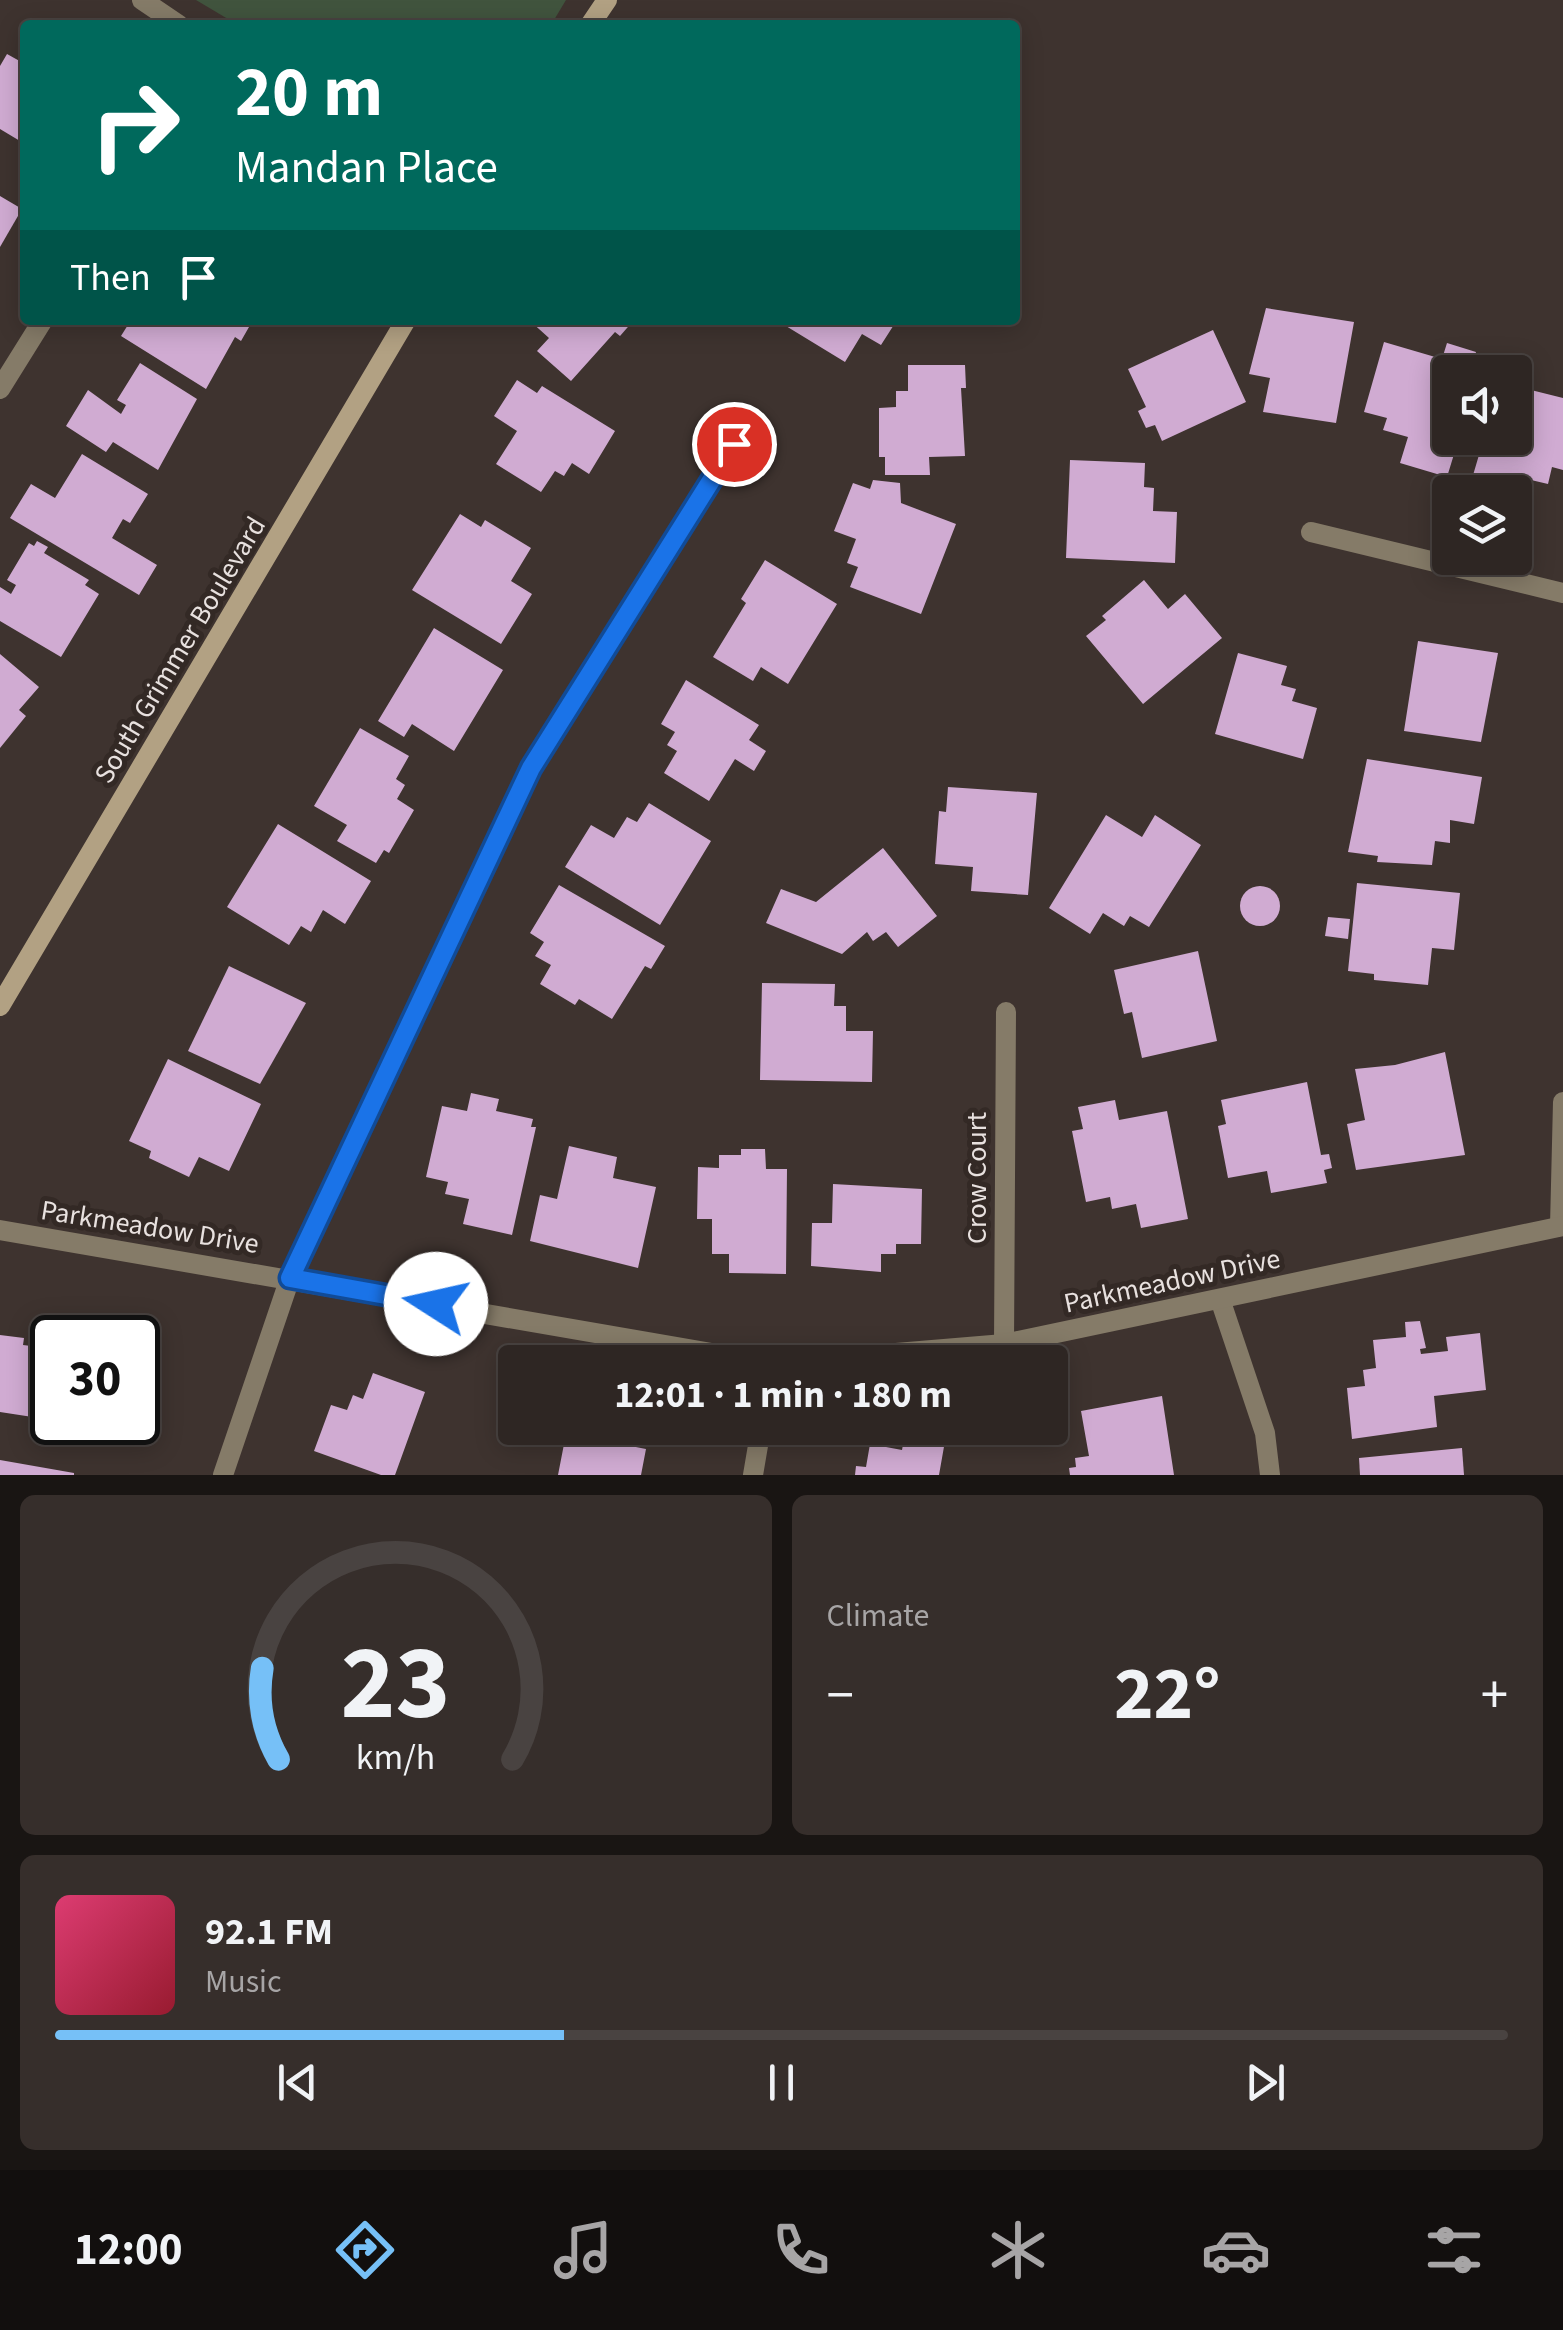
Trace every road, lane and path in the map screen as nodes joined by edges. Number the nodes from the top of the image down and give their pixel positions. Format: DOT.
graph roads {
  1 [pos="142,0"];
  2 [pos="172,20"];
  3 [pos="41,325"];
  4 [pos="403,325"];
  5 [pos="0,390"];
  6 [pos="734,444"];
  7 [pos="1311,532"];
  8 [pos="1563,594"];
  9 [pos="0,1006"];
  10 [pos="1006,1012"];
  11 [pos="1563,1102"];
  12 [pos="1561,1226"];
  13 [pos="0,1230"];
  14 [pos="290,1278"];
  15 [pos="1221,1302"];
  16 [pos="1004,1344"];
  17 [pos="667,1345"];
  18 [pos="992,1345"];
  19 [pos="757,1445"];
  20 [pos="223,1475"];
  21 [pos="753,1475"];
  22 [pos="1270,1475"];
  1 -- 2 [label="street"];
  3 -- 5 [label="street"];
  4 -- 9 [label="street, South Grimmer Boulevard"];
  6 -- 14 [label="street"];
  7 -- 8 [label="street"];
  10 -- 16 [label="street, Crow Court"];
  11 -- 12 [label="street"];
  12 -- 15 [label="street, Parkmeadow Drive"];
  13 -- 14 [label="street, Parkmeadow Drive"];
  14 -- 17 [label="street, Parkmeadow Drive"];
  14 -- 20 [label="street"];
  15 -- 16 [label="street, Parkmeadow Drive"];
  15 -- 22 [label="street"];
  16 -- 18 [label="street, Parkmeadow Drive"];
  19 -- 21 [label="street"];
}
